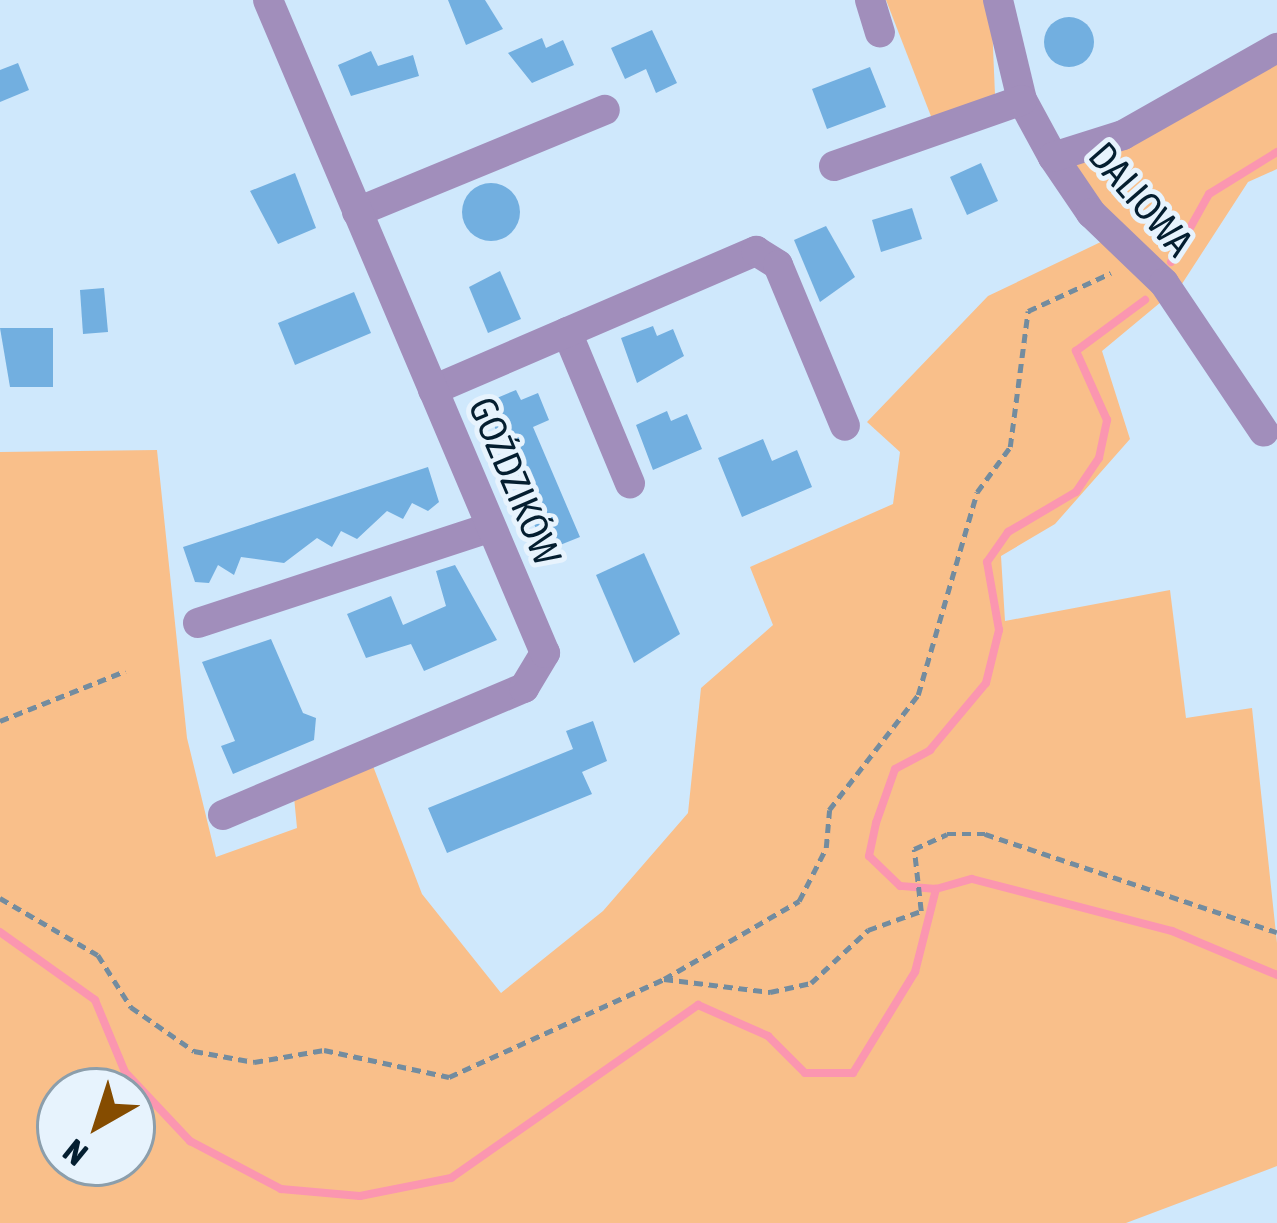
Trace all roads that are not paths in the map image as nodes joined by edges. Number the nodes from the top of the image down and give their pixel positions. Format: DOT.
graph roads {
  1 [pos="268,0"];
  2 [pos="870,0"];
  3 [pos="998,0"];
  4 [pos="880,32"];
  5 [pos="1277,48"];
  6 [pos="1022,100"];
  7 [pos="605,110"];
  8 [pos="1053,157"];
  9 [pos="835,166"];
  10 [pos="357,212"];
  11 [pos="567,332"];
  12 [pos="433,390"];
  13 [pos="845,426"];
  14 [pos="1264,432"];
  15 [pos="630,483"];
  16 [pos="491,526"];
  17 [pos="198,623"];
  18 [pos="223,815"];
  1 -- 10 [label="street, GOŹDZIKÓW"];
  2 -- 4 [label="street"];
  3 -- 6 [label="street, DALIOWA"];
  5 -- 8 [label="street"];
  6 -- 8 [label="street, DALIOWA"];
  6 -- 9 [label="street"];
  7 -- 10 [label="street"];
  8 -- 14 [label="street, DALIOWA"];
  10 -- 12 [label="street, GOŹDZIKÓW"];
  11 -- 12 [label="street"];
  11 -- 13 [label="street"];
  11 -- 15 [label="street"];
  12 -- 16 [label="street, GOŹDZIKÓW"];
  16 -- 17 [label="street"];
  16 -- 18 [label="street, GOŹDZIKÓW"];
}
